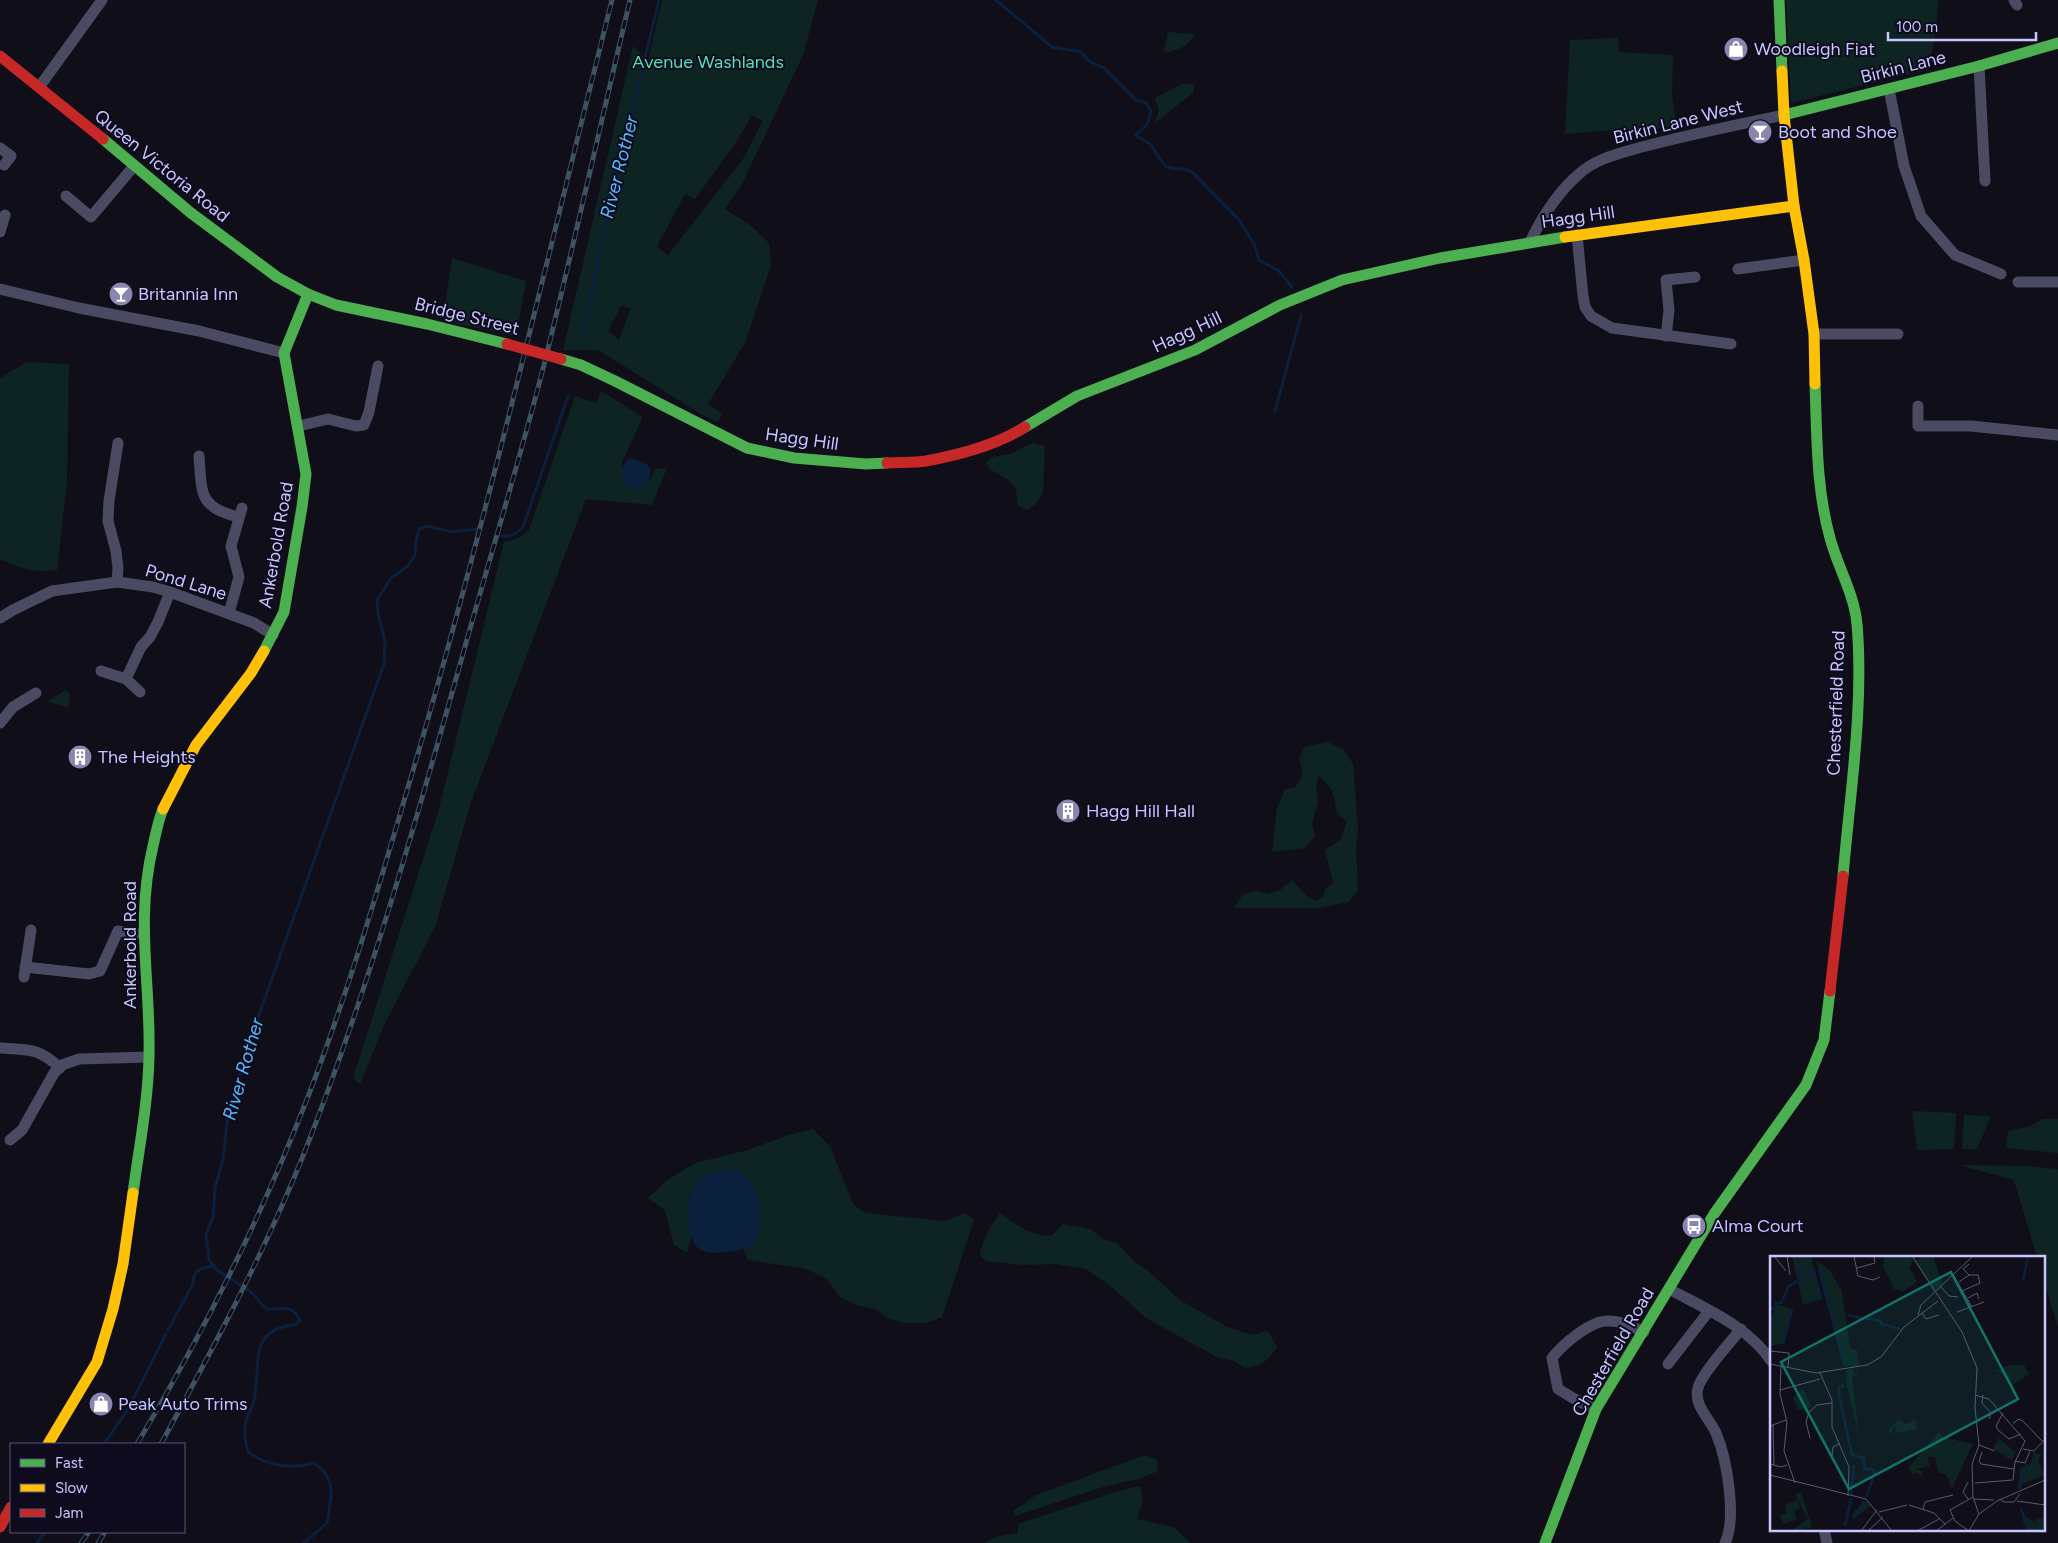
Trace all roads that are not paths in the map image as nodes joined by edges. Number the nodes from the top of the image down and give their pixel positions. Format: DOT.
graph roads {
  1 [pos="102,0"];
  2 [pos="1779,0"];
  3 [pos="2058,43"];
  4 [pos="0,56"];
  5 [pos="1979,66"];
  6 [pos="40,86"];
  7 [pos="1889,89"];
  8 [pos="1784,115"];
  9 [pos="0,148"];
  10 [pos="8,160"];
  11 [pos="134,166"];
  12 [pos="1985,181"];
  13 [pos="66,196"];
  14 [pos="1794,206"];
  15 [pos="4,215"];
  16 [pos="0,232"];
  17 [pos="1577,235"];
  18 [pos="1530,242"];
  19 [pos="1804,260"];
  20 [pos="1738,269"];
  21 [pos="2002,274"];
  22 [pos="1695,277"];
  23 [pos="2018,282"];
  24 [pos="2058,282"];
  25 [pos="0,289"];
  26 [pos="308,294"];
  27 [pos="1814,334"];
  28 [pos="1898,334"];
  29 [pos="1666,336"];
  30 [pos="1731,344"];
  31 [pos="284,353"];
  32 [pos="378,366"];
  33 [pos="615,381"];
  34 [pos="1918,406"];
  35 [pos="299,426"];
  36 [pos="2058,435"];
  37 [pos="118,443"];
  38 [pos="198,456"];
  39 [pos="117,582"];
  40 [pos="170,592"];
  41 [pos="229,613"];
  42 [pos="0,618"];
  43 [pos="273,635"];
  44 [pos="101,671"];
  45 [pos="126,679"];
  46 [pos="140,692"];
  47 [pos="36,694"];
  48 [pos="0,723"];
  49 [pos="31,930"];
  50 [pos="144,934"];
  51 [pos="0,1048"];
  52 [pos="149,1057"];
  53 [pos="60,1068"];
  54 [pos="10,1140"];
  55 [pos="1669,1289"];
  56 [pos="1709,1311"];
  57 [pos="1741,1329"];
  58 [pos="1644,1332"];
  59 [pos="1770,1360"];
  60 [pos="1668,1364"];
  61 [pos="1596,1409"];
  62 [pos="49,1443"];
  63 [pos="10,1510"];
  64 [pos="0,1527"];
  65 [pos="1824,1530"];
  66 [pos="1544,1543"];
  67 [pos="1725,1543"];
  68 [pos="1827,1543"];
  1 -- 6 [label="street"];
  2 -- 8 [label="street, Chesterfield Road"];
  3 -- 5 [label="street, Birkin Lane"];
  4 -- 6 [label="street, Queen Victoria Road"];
  5 -- 7 [label="street, Birkin Lane"];
  5 -- 12 [label="street"];
  6 -- 11 [label="street, Queen Victoria Road"];
  7 -- 8 [label="street, Birkin Lane"];
  7 -- 21 [label="street"];
  8 -- 14 [label="street, Chesterfield Road"];
  8 -- 18 [label="street, Birkin Lane West"];
  9 -- 10 [label="street"];
  11 -- 13 [label="street"];
  11 -- 26 [label="street, Queen Victoria Road"];
  14 -- 17 [label="street, Hagg Hill"];
  14 -- 19 [label="street, Chesterfield Road"];
  15 -- 16 [label="street"];
  17 -- 18 [label="street, Hagg Hill"];
  17 -- 29 [label="street"];
  18 -- 33 [label="street, Hagg Hill"];
  19 -- 20 [label="street"];
  19 -- 27 [label="street, Chesterfield Road"];
  22 -- 29 [label="street"];
  23 -- 24 [label="street"];
  25 -- 31 [label="street"];
  26 -- 31 [label="street"];
  26 -- 33 [label="street, Bridge Street, bridge"];
  27 -- 28 [label="street"];
  27 -- 55 [label="street, Chesterfield Road"];
  29 -- 30 [label="street"];
  31 -- 35 [label="street, Ankerbold Road"];
  32 -- 35 [label="street"];
  34 -- 36 [label="street"];
  35 -- 43 [label="street, Ankerbold Road"];
  37 -- 39 [label="street"];
  38 -- 41 [label="street"];
  39 -- 40 [label="street, Pond Lane"];
  39 -- 42 [label="street, Pond Lane"];
  40 -- 41 [label="street, Pond Lane"];
  40 -- 45 [label="street"];
  41 -- 43 [label="street, Pond Lane"];
  43 -- 50 [label="street, Ankerbold Road"];
  44 -- 45 [label="street"];
  45 -- 46 [label="street"];
  47 -- 48 [label="street"];
  49 -- 50 [label="street"];
  50 -- 52 [label="street, Ankerbold Road"];
  51 -- 53 [label="street"];
  52 -- 53 [label="street"];
  52 -- 62 [label="street, Ankerbold Road"];
  53 -- 54 [label="street"];
  55 -- 56 [label="street"];
  55 -- 58 [label="street, Chesterfield Road"];
  56 -- 57 [label="street"];
  56 -- 60 [label="street"];
  57 -- 59 [label="street"];
  57 -- 67 [label="street"];
  58 -- 61 [label="street, Chesterfield Road"];
  58 -- 61 [label="street"];
  61 -- 66 [label="street, Chesterfield Road"];
  63 -- 64 [label="street"];
  65 -- 68 [label="street"];
}
